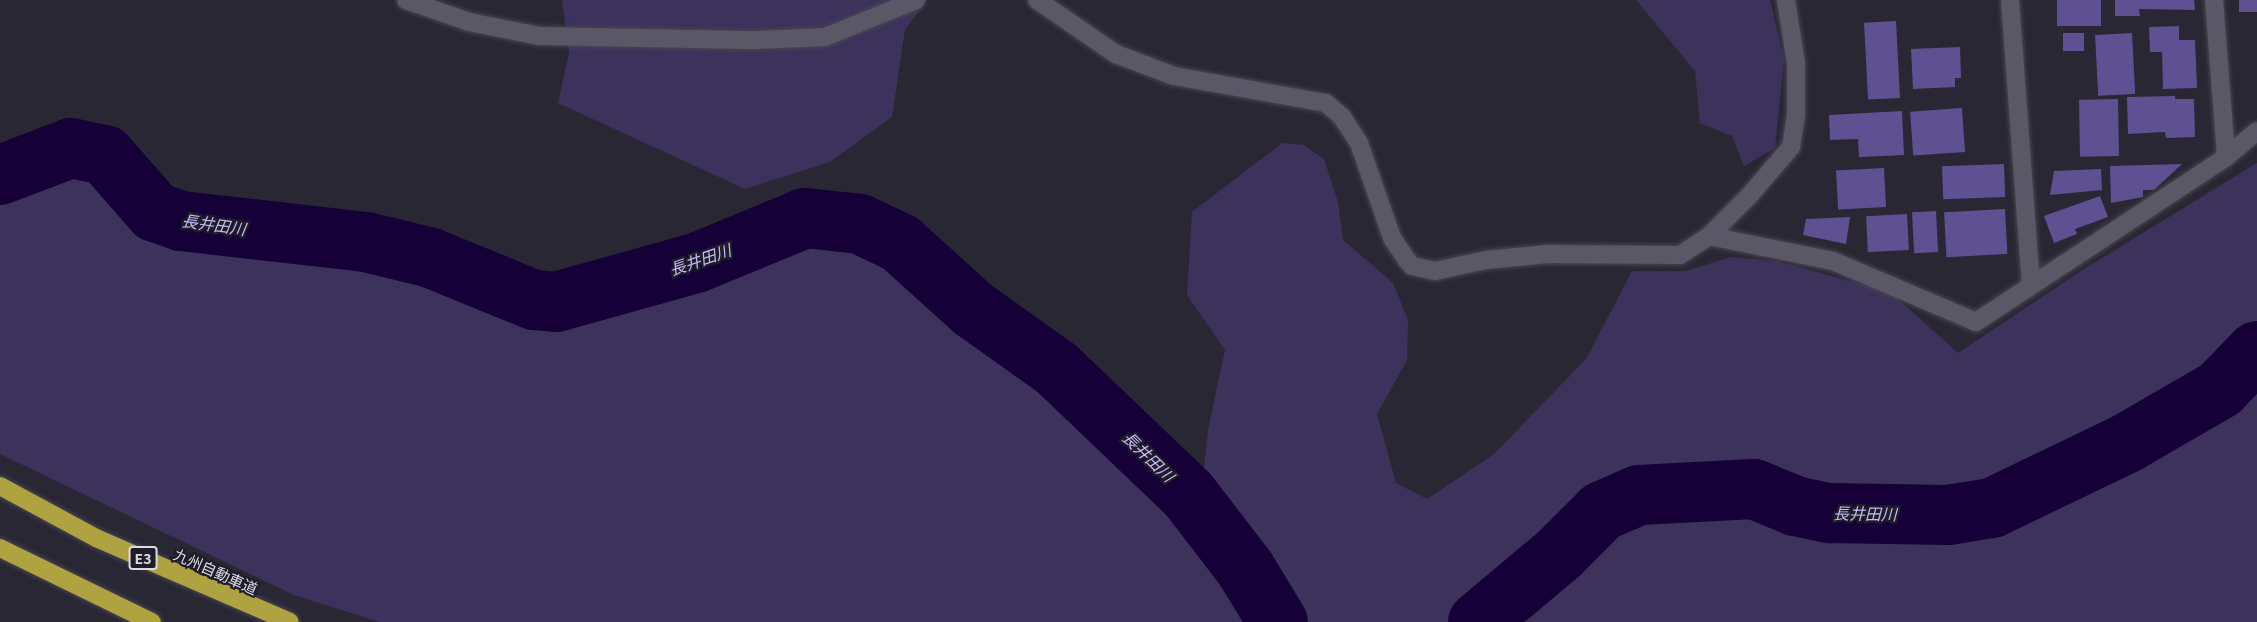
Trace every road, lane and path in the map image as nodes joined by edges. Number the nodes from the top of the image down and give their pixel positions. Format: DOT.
graph roads {
  1 [pos="406,0"];
  2 [pos="916,0"];
  3 [pos="1037,0"];
  4 [pos="1785,0"];
  5 [pos="2010,0"];
  6 [pos="2214,0"];
  7 [pos="2257,130"];
  8 [pos="2226,157"];
  9 [pos="1709,236"];
  10 [pos="2031,284"];
  11 [pos="0,486"];
  12 [pos="0,548"];
  13 [pos="152,622"];
  14 [pos="290,622"];
  1 -- 2 [label="street"];
  3 -- 9 [label="street"];
  4 -- 9 [label="street"];
  5 -- 10 [label="street"];
  6 -- 8 [label="street"];
  7 -- 8 [label="street"];
  8 -- 10 [label="street"];
  9 -- 10 [label="street"];
  11 -- 14 [label="highway, 九州自動車道 / E3"];
  12 -- 13 [label="highway"];
}
